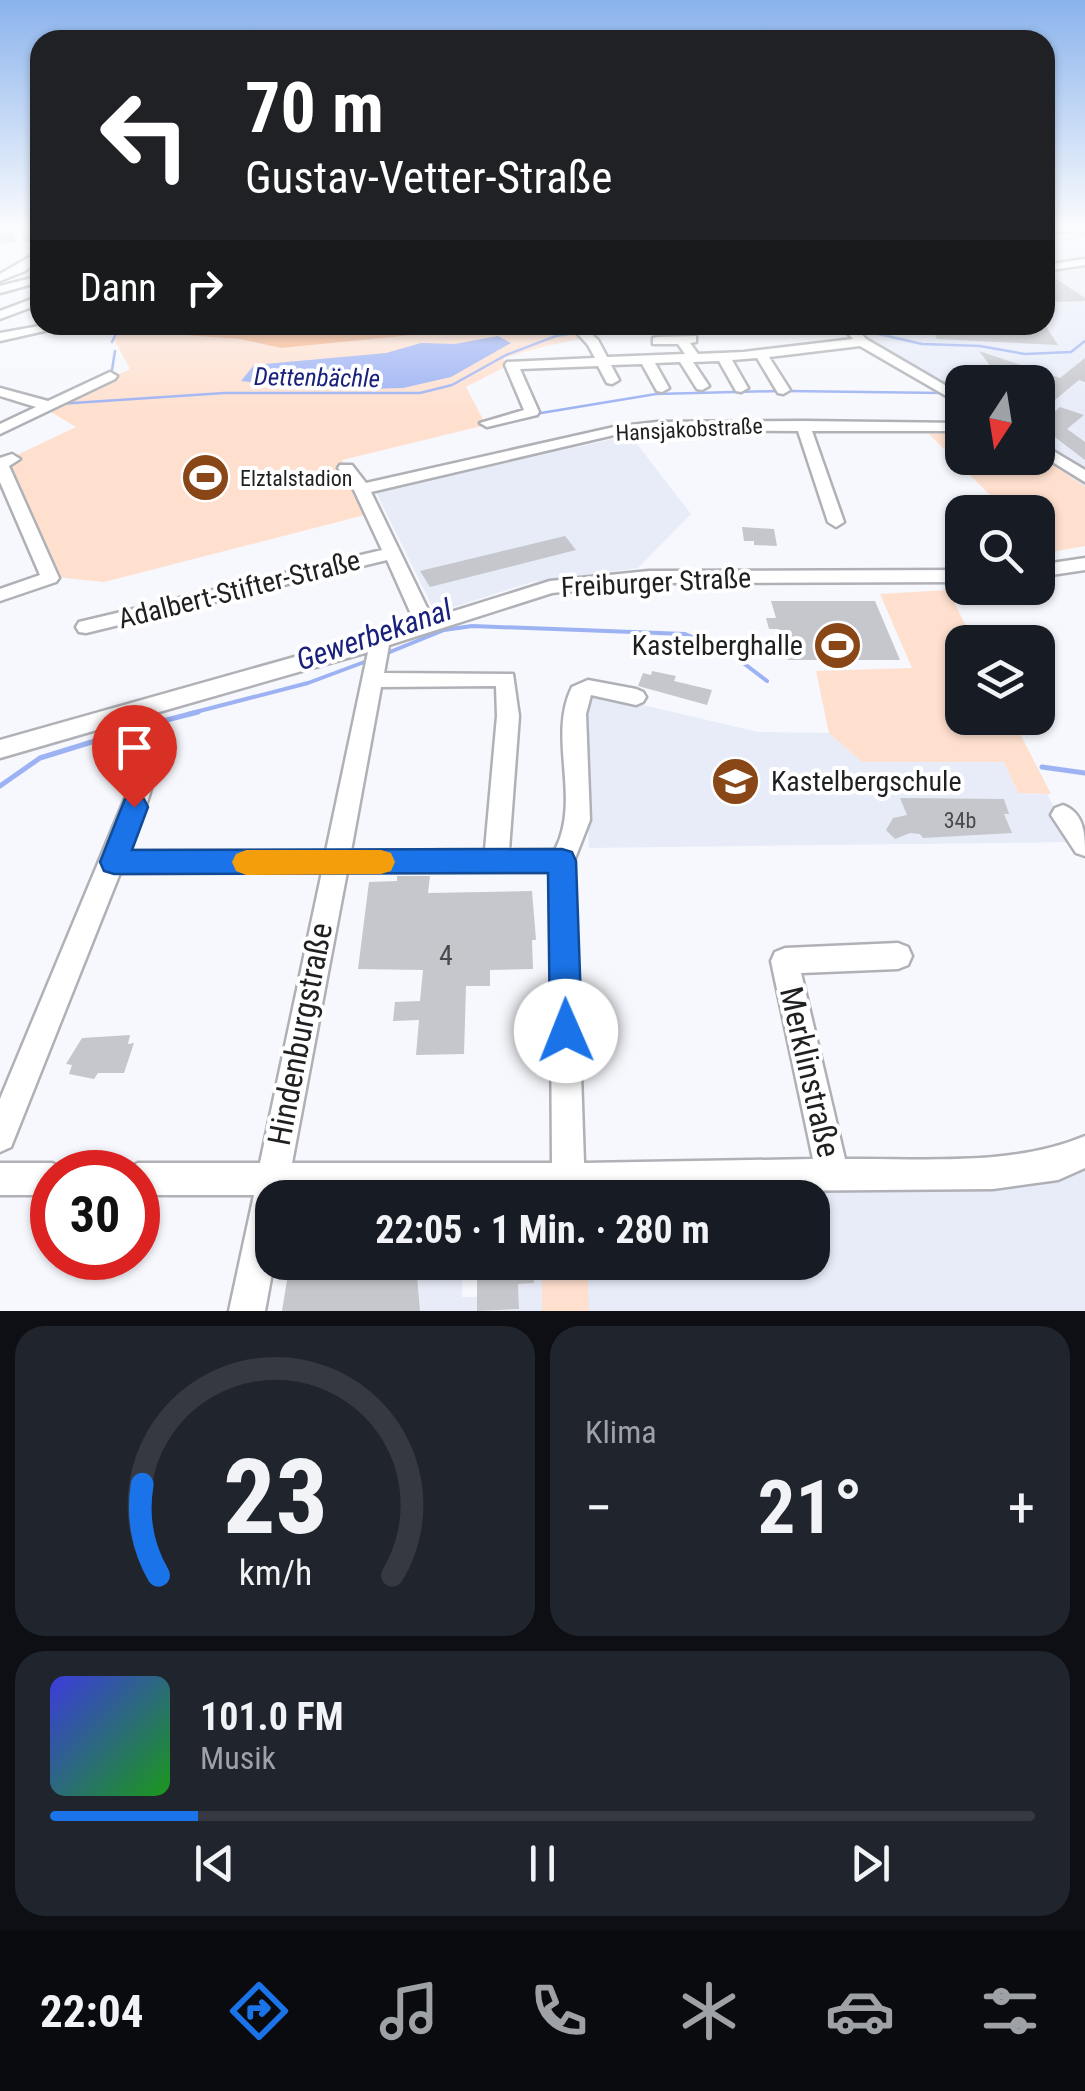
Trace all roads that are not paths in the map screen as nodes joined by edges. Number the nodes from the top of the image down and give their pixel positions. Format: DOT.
graph roads {
  1 [pos="30,304"];
  2 [pos="0,315"];
  3 [pos="30,331"];
  4 [pos="584,335"];
  5 [pos="855,335"];
  6 [pos="0,336"];
  7 [pos="658,341"];
  8 [pos="862,342"];
  9 [pos="761,354"];
  10 [pos="723,357"];
  11 [pos="689,358"];
  12 [pos="646,359"];
  13 [pos="606,363"];
  14 [pos="110,376"];
  15 [pos="612,380"];
  16 [pos="702,386"];
  17 [pos="662,388"];
  18 [pos="741,388"];
  19 [pos="783,390"];
  20 [pos="945,390"];
  21 [pos="0,392"];
  22 [pos="52,404"];
  23 [pos="486,423"];
  24 [pos="803,426"];
  25 [pos="945,427"];
  26 [pos="0,430"];
  27 [pos="1055,458"];
  28 [pos="6,461"];
  29 [pos="346,468"];
  30 [pos="1085,477"];
  31 [pos="362,489"];
  32 [pos="836,522"];
  33 [pos="393,552"];
  34 [pos="1085,564"];
  35 [pos="1055,568"];
  36 [pos="945,576"];
  37 [pos="0,595"];
  38 [pos="424,620"];
  39 [pos="86,627"];
  40 [pos="378,660"];
  41 [pos="243,682"];
  42 [pos="636,698"];
  43 [pos="141,722"];
  44 [pos="0,749"];
  45 [pos="1064,815"];
  46 [pos="1085,846"];
  47 [pos="496,860"];
  48 [pos="562,861"];
  49 [pos="114,862"];
  50 [pos="334,863"];
  51 [pos="898,956"];
  52 [pos="0,1136"];
  53 [pos="1085,1152"];
  54 [pos="833,1176"];
  55 [pos="0,1179"];
  56 [pos="30,1179"];
  57 [pos="160,1179"];
  58 [pos="271,1179"];
  59 [pos="568,1180"];
  60 [pos="247,1311"];
  1 -- 2 [label="street"];
  3 -- 6 [label="street"];
  4 -- 13 [label="street"];
  5 -- 8 [label="street"];
  7 -- 11 [label="street"];
  8 -- 9 [label="street"];
  8 -- 20 [label="street"];
  9 -- 10 [label="street"];
  9 -- 19 [label="street"];
  10 -- 11 [label="street"];
  10 -- 18 [label="street"];
  11 -- 12 [label="street"];
  11 -- 16 [label="street"];
  12 -- 13 [label="street"];
  12 -- 17 [label="street"];
  13 -- 15 [label="street"];
  13 -- 23 [label="street"];
  14 -- 22 [label="street"];
  21 -- 22 [label="street"];
  22 -- 26 [label="street"];
  24 -- 25 [label="street, Hansjakobstraße"];
  24 -- 31 [label="street, Hansjakobstraße"];
  24 -- 32 [label="street"];
  27 -- 30 [label="street"];
  28 -- 37 [label="street"];
  29 -- 31 [label="street"];
  31 -- 33 [label="street"];
  33 -- 38 [label="street"];
  33 -- 39 [label="street, Adalbert-Stifter-Straße"];
  34 -- 35 [label="street"];
  36 -- 38 [label="street, Freiburger Straße"];
  38 -- 40 [label="street, Freiburger Straße"];
  38 -- 41 [label="street, Freiburger Straße"];
  40 -- 41 [label="street, Freiburger Straße"];
  40 -- 47 [label="street"];
  40 -- 50 [label="street, Hindenburgstraße"];
  41 -- 43 [label="street, Freiburger Straße"];
  42 -- 48 [label="street"];
  43 -- 44 [label="street, Freiburger Straße"];
  43 -- 49 [label="street"];
  45 -- 46 [label="street"];
  47 -- 48 [label="street"];
  47 -- 50 [label="street"];
  48 -- 59 [label="street"];
  49 -- 50 [label="street"];
  49 -- 52 [label="street"];
  50 -- 58 [label="street, Hindenburgstraße"];
  51 -- 54 [label="street, Merklinstraße"];
  53 -- 54 [label="street, Merklinstraße"];
  54 -- 59 [label="street, Merklinstraße"];
  55 -- 56 [label="street"];
  57 -- 58 [label="street, Merklinstraße"];
  58 -- 59 [label="street, Merklinstraße"];
  58 -- 60 [label="street, Hindenburgstraße"];
}
